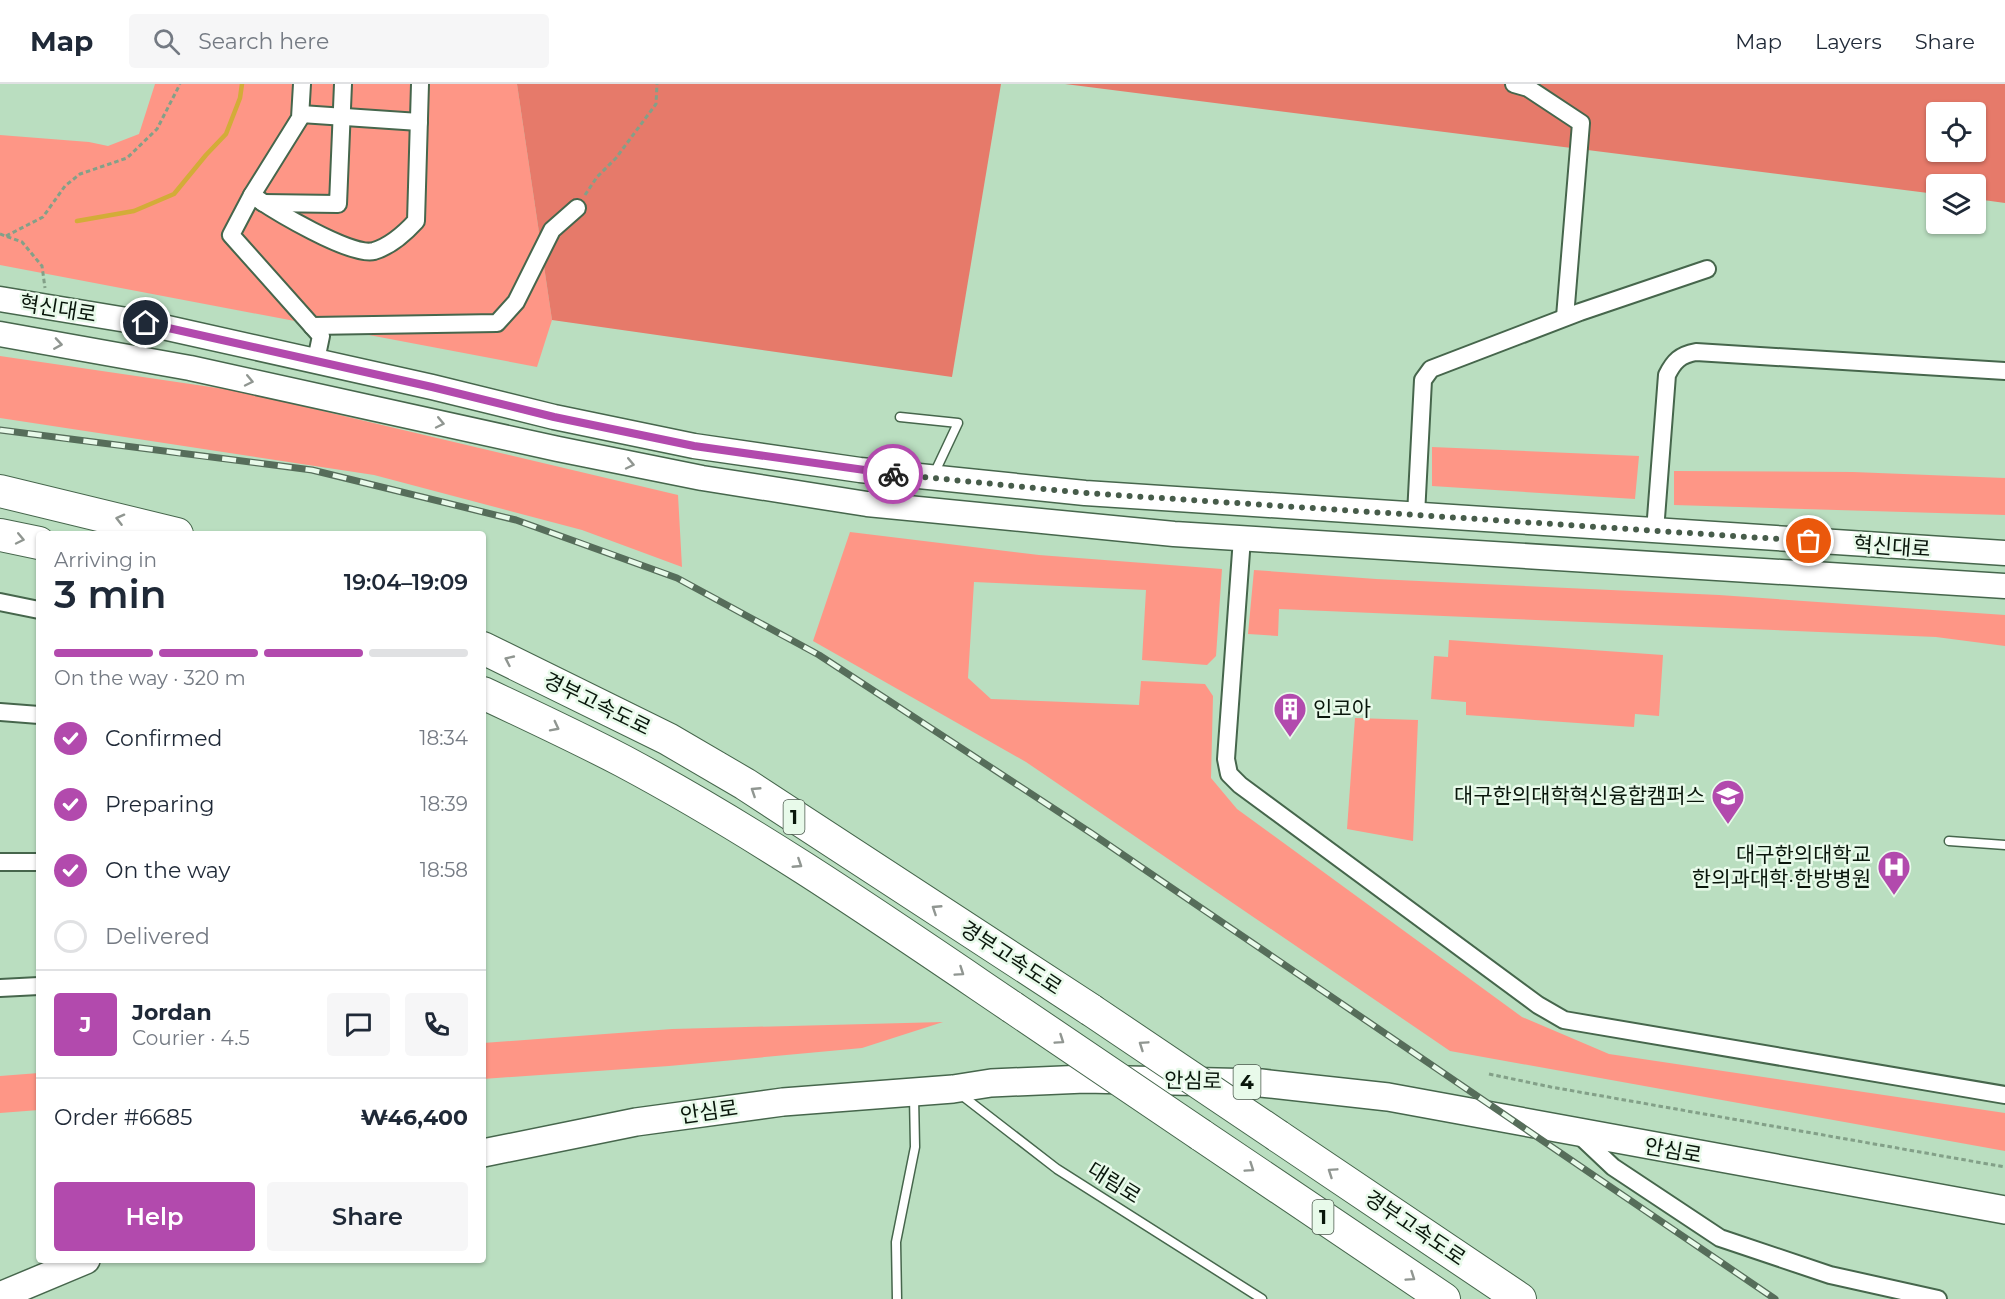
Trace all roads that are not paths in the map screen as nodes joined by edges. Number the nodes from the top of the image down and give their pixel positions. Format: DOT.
graph roads {
  1 [pos="302,84"];
  2 [pos="343,84"];
  3 [pos="420,84"];
  4 [pos="1514,84"];
  5 [pos="301,114"];
  6 [pos="342,117"];
  7 [pos="419,122"];
  8 [pos="258,199"];
  9 [pos="577,208"];
  10 [pos="1707,268"];
  11 [pos="0,299"];
  12 [pos="1565,317"];
  13 [pos="312,326"];
  14 [pos="0,334"];
  15 [pos="316,360"];
  16 [pos="2005,371"];
  17 [pos="900,417"];
  18 [pos="933,478"];
  19 [pos="0,491"];
  20 [pos="1416,515"];
  21 [pos="165,531"];
  22 [pos="1655,531"];
  23 [pos="0,535"];
  24 [pos="1242,538"];
  25 [pos="36,542"];
  26 [pos="2005,554"];
  27 [pos="2005,586"];
  28 [pos="0,602"];
  29 [pos="36,609"];
  30 [pos="486,649"];
  31 [pos="486,694"];
  32 [pos="0,712"];
  33 [pos="36,715"];
  34 [pos="1949,842"];
  35 [pos="2005,845"];
  36 [pos="0,862"];
  37 [pos="36,862"];
  38 [pos="36,986"];
  39 [pos="2,990"];
  40 [pos="953,1089"];
  41 [pos="914,1092"];
  42 [pos="2005,1095"];
  43 [pos="1577,1133"];
  44 [pos="486,1152"];
  45 [pos="2005,1210"];
  46 [pos="75,1263"];
  47 [pos="0,1296"];
  48 [pos="897,1299"];
  49 [pos="1262,1299"];
  50 [pos="1444,1299"];
  51 [pos="1520,1299"];
  52 [pos="1938,1299"];
  1 -- 5 [label="street"];
  2 -- 6 [label="street"];
  3 -- 7 [label="street"];
  4 -- 12 [label="street"];
  5 -- 6 [label="street"];
  5 -- 8 [label="street"];
  6 -- 7 [label="street"];
  6 -- 8 [label="street"];
  7 -- 8 [label="street"];
  8 -- 13 [label="street"];
  9 -- 13 [label="street"];
  10 -- 12 [label="street"];
  11 -- 15 [label="main road, 혁신대로"];
  12 -- 20 [label="street"];
  13 -- 15 [label="street"];
  14 -- 24 [label="main road, one-way"];
  15 -- 18 [label="main road, 혁신대로"];
  16 -- 22 [label="street"];
  17 -- 18 [label="lane"];
  18 -- 20 [label="main road, 혁신대로"];
  21 -- 19 [label="highway, one-way"];
  20 -- 22 [label="main road, 혁신대로"];
  22 -- 26 [label="main road, 혁신대로"];
  23 -- 25 [label="highway, one-way"];
  24 -- 27 [label="main road"];
  24 -- 42 [label="street"];
  28 -- 29 [label="street"];
  51 -- 30 [label="highway, 경부고속도로 / 1, one-way, bridge"];
  31 -- 50 [label="highway, 경부고속도로 / 1, one-way, bridge"];
  32 -- 33 [label="street"];
  34 -- 35 [label="lane"];
  36 -- 37 [label="street"];
  38 -- 39 [label="street"];
  40 -- 41 [label="main road, 안심로 / 4"];
  40 -- 43 [label="main road, 안심로 / 4"];
  40 -- 49 [label="lane, 대림로"];
  41 -- 44 [label="main road, 안심로 / 4"];
  41 -- 48 [label="lane"];
  43 -- 45 [label="main road, 안심로 / 4"];
  43 -- 52 [label="street"];
  46 -- 47 [label="main road"];
}
